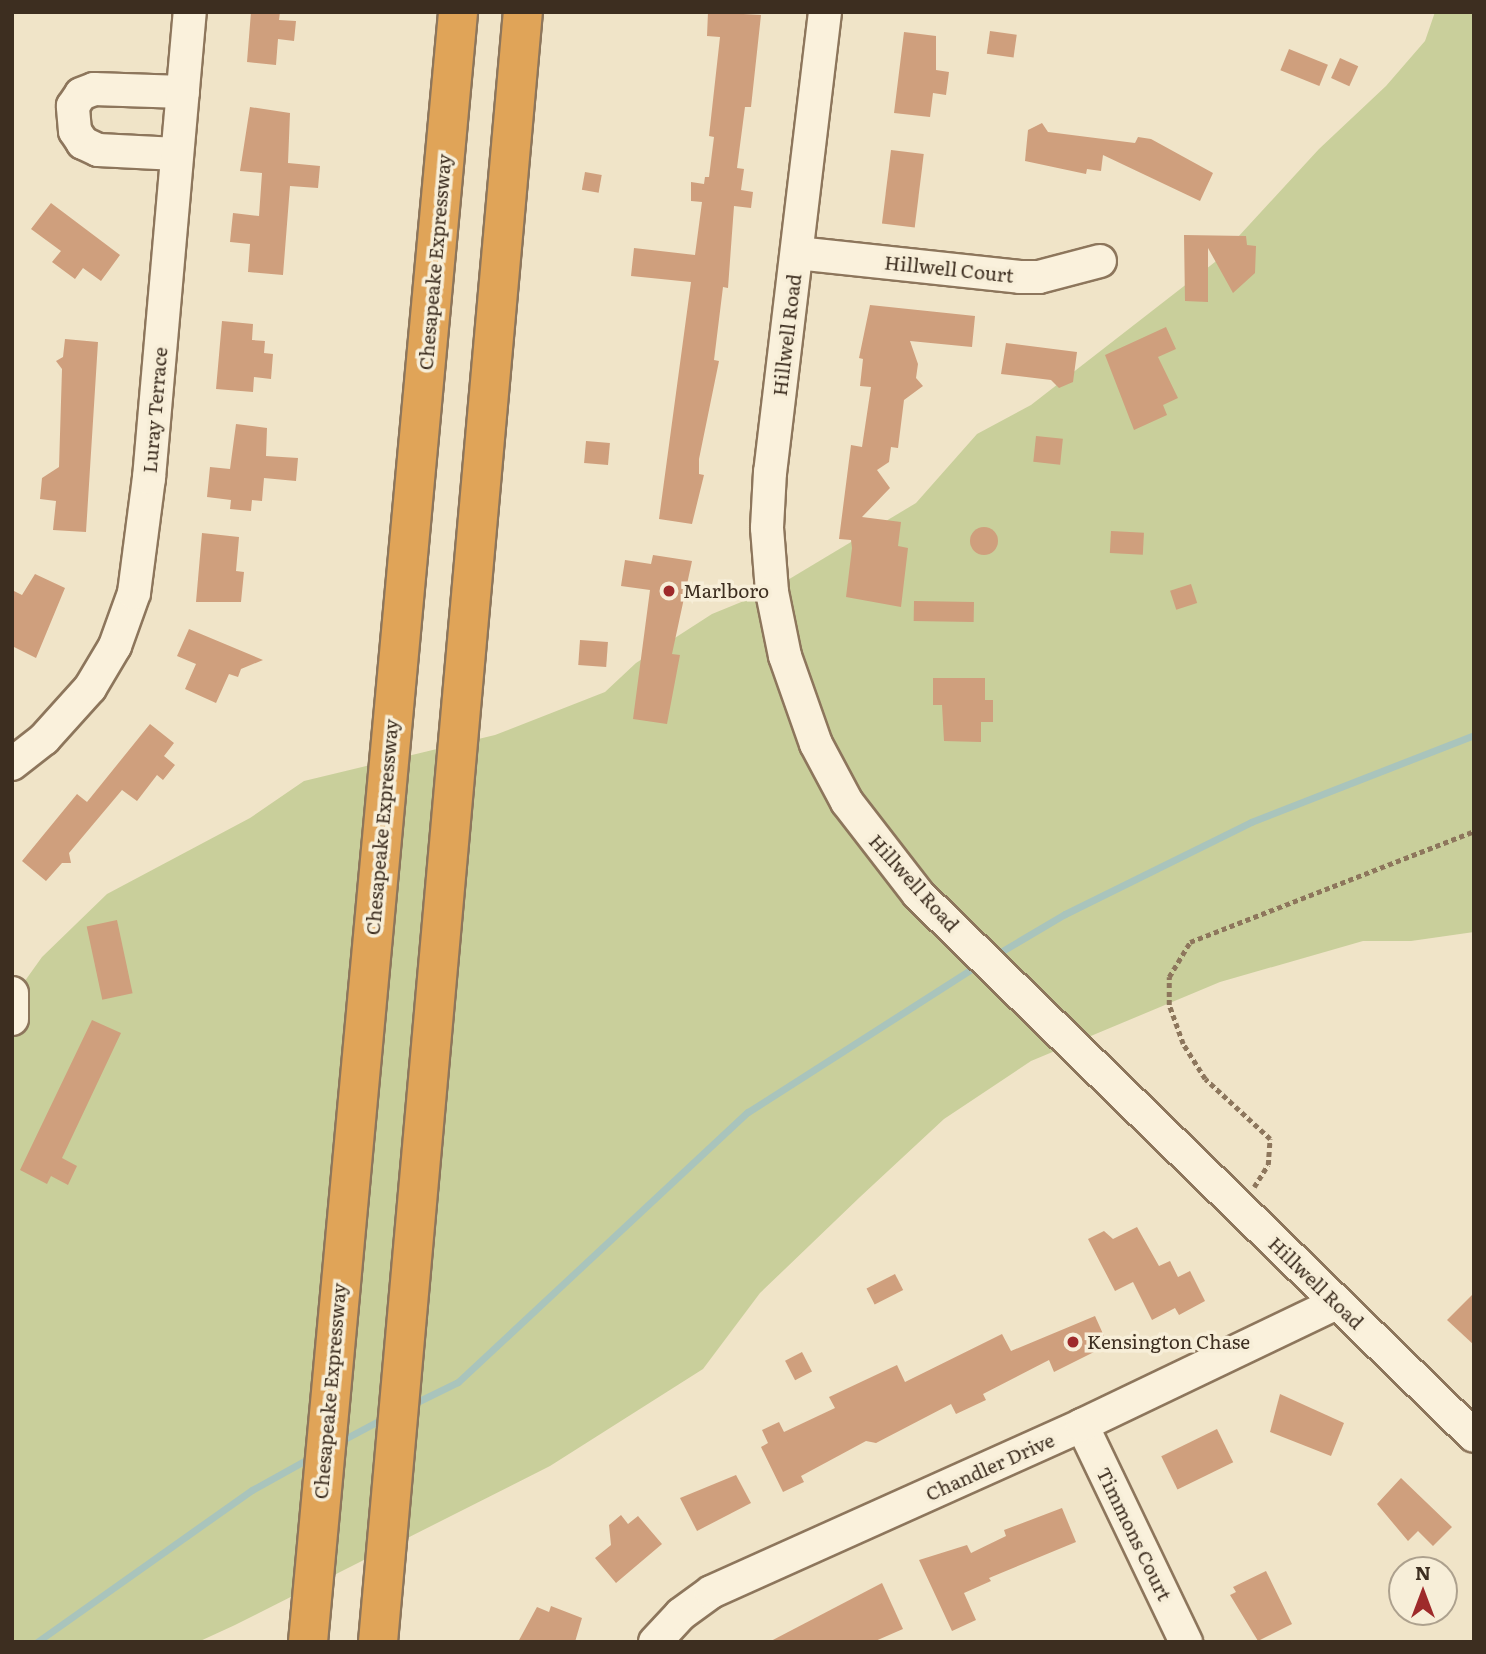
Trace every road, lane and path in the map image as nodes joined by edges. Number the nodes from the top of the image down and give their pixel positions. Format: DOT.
graph roads {
  1 [pos="190,12"];
  2 [pos="458,12"];
  3 [pos="523,12"];
  4 [pos="825,12"];
  5 [pos="183,92"];
  6 [pos="177,154"];
  7 [pos="797,253"];
  8 [pos="1100,261"];
  9 [pos="12,764"];
  10 [pos="1474,831"];
  11 [pos="12,993"];
  12 [pos="12,1019"];
  13 [pos="1240,1209"];
  14 [pos="1334,1304"];
  15 [pos="1082,1425"];
  16 [pos="1474,1436"];
  17 [pos="308,1642"];
  18 [pos="378,1642"];
  19 [pos="655,1642"];
  20 [pos="1186,1642"];
  1 -- 5 [label="street, Luray Terrace"];
  2 -- 17 [label="highway, Chesapeake Expressway"];
  3 -- 18 [label="highway"];
  4 -- 7 [label="street, Hillwell Road"];
  5 -- 6 [label="street, Luray Terrace"];
  5 -- 6 [label="street"];
  6 -- 9 [label="street, Luray Terrace"];
  7 -- 8 [label="street, Hillwell Court"];
  7 -- 13 [label="street, Hillwell Road"];
  10 -- 13 [label="path"];
  11 -- 12 [label="street"];
  13 -- 14 [label="street, Hillwell Road"];
  14 -- 15 [label="street, Chandler Drive"];
  14 -- 16 [label="street, Hillwell Road"];
  15 -- 19 [label="street, Chandler Drive"];
  15 -- 20 [label="street, Timmons Court"];
}
